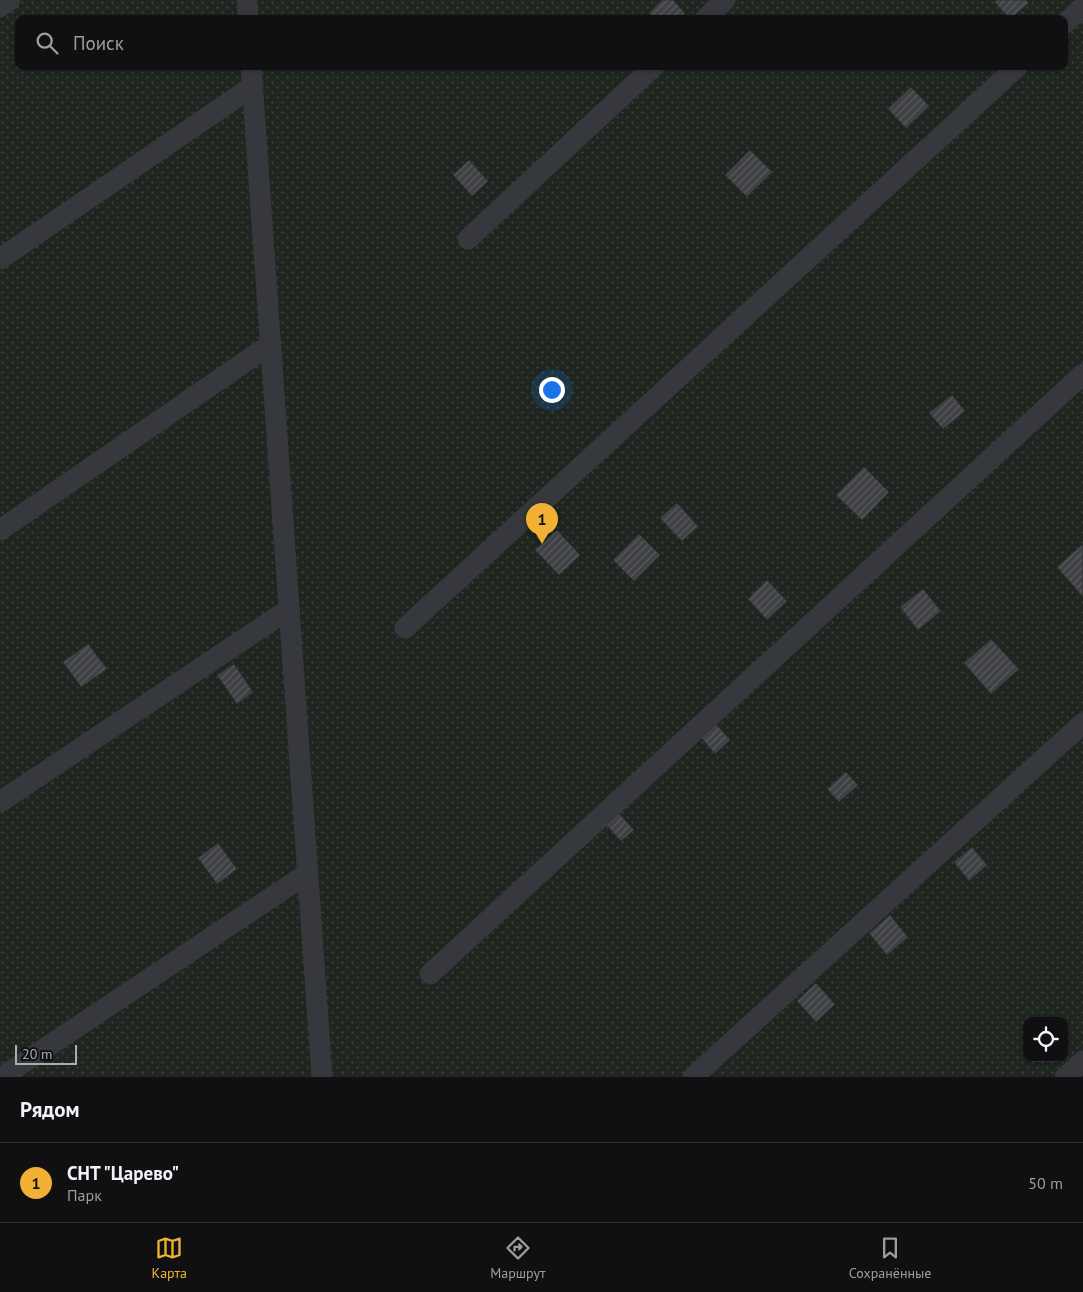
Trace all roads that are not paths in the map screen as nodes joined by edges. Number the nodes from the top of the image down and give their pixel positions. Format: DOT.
graph roads {
  1 [pos="10,0"];
  2 [pos="247,0"];
  3 [pos="725,0"];
  4 [pos="0,7"];
  5 [pos="1083,7"];
  6 [pos="248,15"];
  7 [pos="709,15"];
  8 [pos="1068,20"];
  9 [pos="650,70"];
  10 [pos="1014,70"];
  11 [pos="252,76"];
  12 [pos="468,239"];
  13 [pos="0,259"];
  14 [pos="271,344"];
  15 [pos="1083,374"];
  16 [pos="0,530"];
  17 [pos="289,609"];
  18 [pos="405,628"];
  19 [pos="1083,724"];
  20 [pos="0,802"];
  21 [pos="308,872"];
  22 [pos="430,974"];
  23 [pos="1083,1061"];
  24 [pos="2,1077"];
  25 [pos="322,1077"];
  26 [pos="693,1077"];
  27 [pos="1065,1077"];
  1 -- 4 [label="street"];
  2 -- 6 [label="street"];
  3 -- 7 [label="street"];
  5 -- 8 [label="street"];
  9 -- 12 [label="street"];
  10 -- 18 [label="street"];
  11 -- 13 [label="street"];
  11 -- 14 [label="street"];
  14 -- 16 [label="street"];
  14 -- 17 [label="street"];
  15 -- 22 [label="street"];
  17 -- 20 [label="street"];
  17 -- 21 [label="street"];
  19 -- 26 [label="street"];
  21 -- 24 [label="street"];
  21 -- 25 [label="street"];
  23 -- 27 [label="street"];
}
